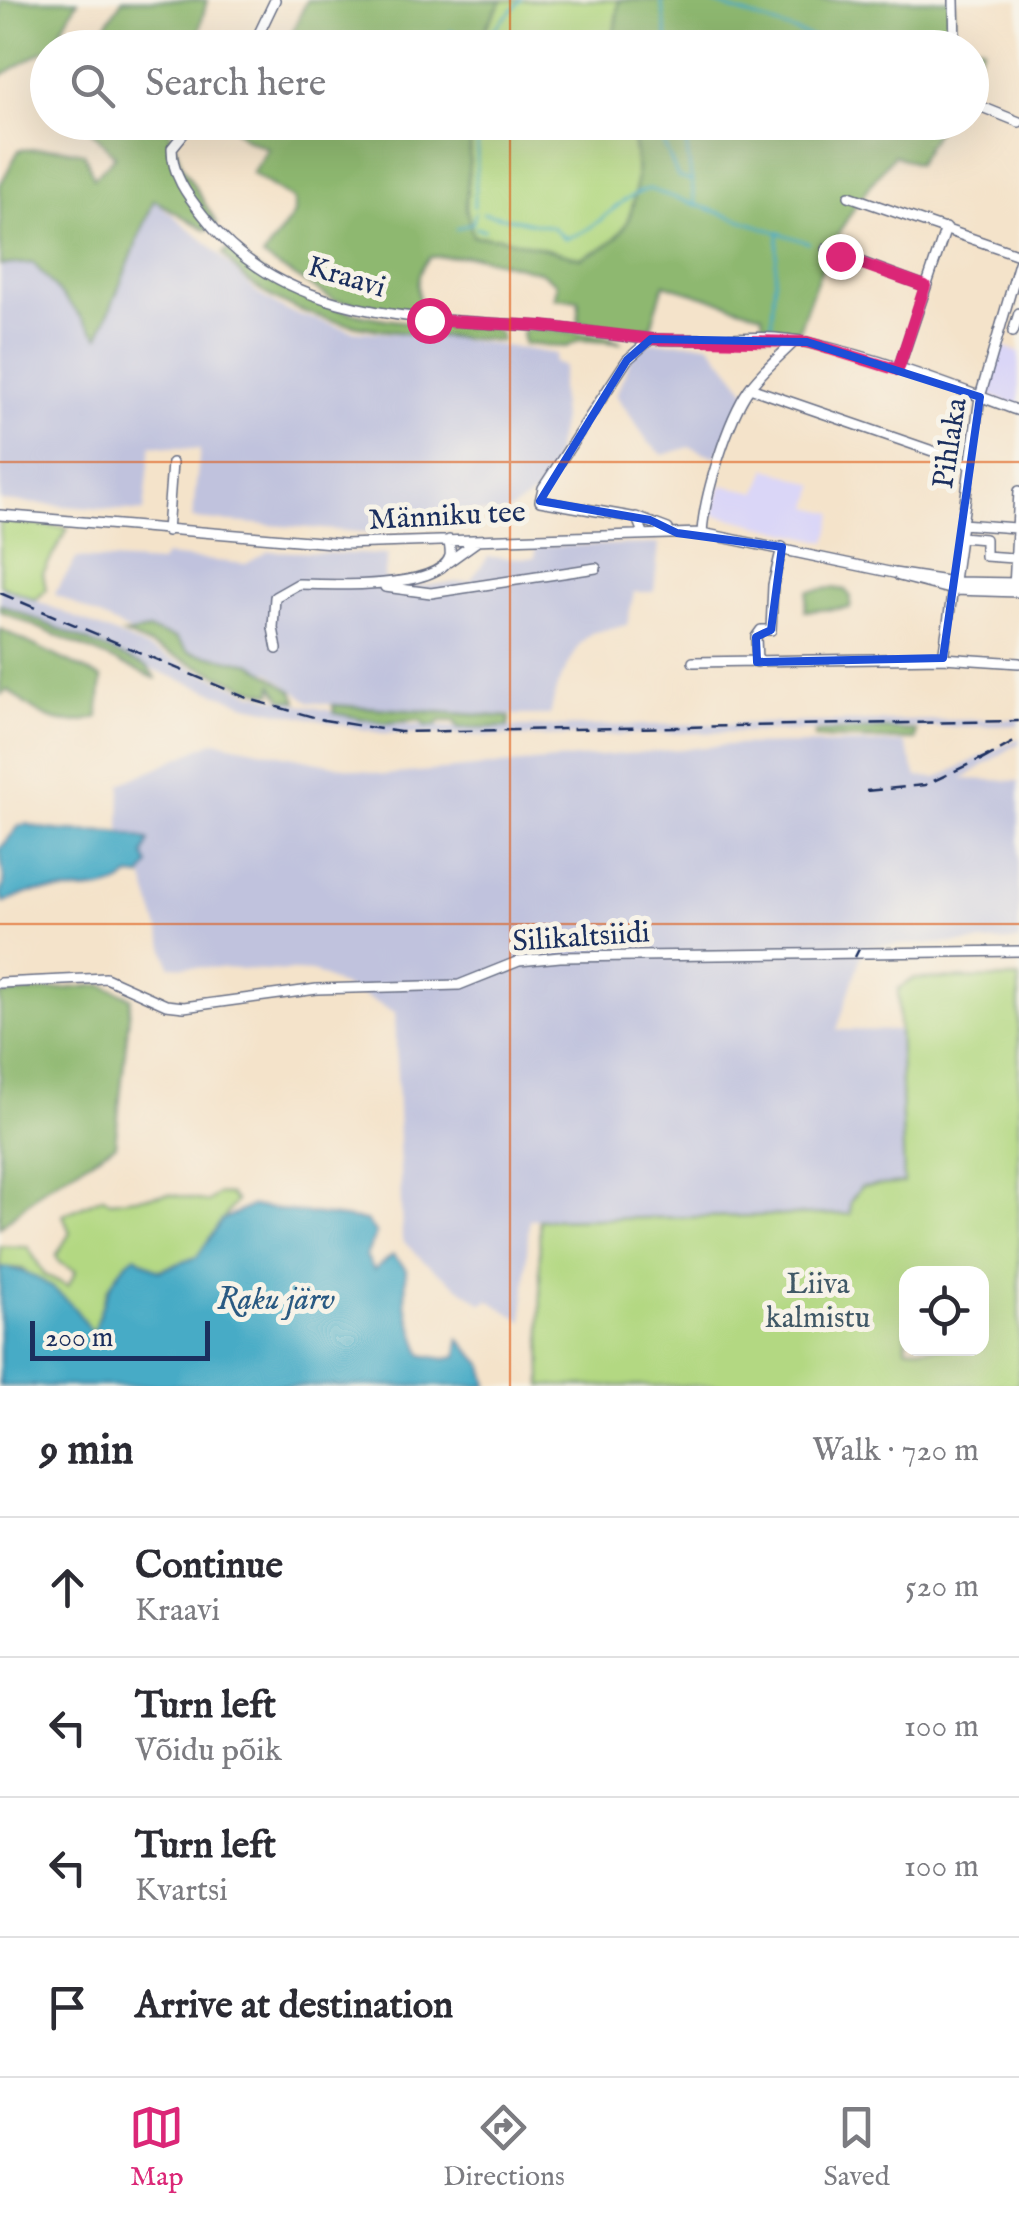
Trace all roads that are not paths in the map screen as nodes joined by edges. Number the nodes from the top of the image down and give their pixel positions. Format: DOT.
graph roads {
  1 [pos="275,0"];
  2 [pos="954,0"];
  3 [pos="261,30"];
  4 [pos="955,30"];
  5 [pos="989,111"];
  6 [pos="1019,122"];
  7 [pos="174,140"];
  8 [pos="849,196"];
  9 [pos="946,228"];
  10 [pos="826,249"];
  11 [pos="1019,255"];
  12 [pos="1019,263"];
  13 [pos="925,286"];
  14 [pos="1019,313"];
  15 [pos="1000,329"];
  16 [pos="1016,334"];
  17 [pos="635,337"];
  18 [pos="651,339"];
  19 [pos="794,342"];
  20 [pos="627,360"];
  21 [pos="898,370"];
  22 [pos="750,388"];
  23 [pos="980,397"];
  24 [pos="1019,411"];
  25 [pos="172,464"];
  26 [pos="970,464"];
  27 [pos="1019,491"];
  28 [pos="0,515"];
  29 [pos="628,516"];
  30 [pos="962,524"];
  31 [pos="1015,528"];
  32 [pos="167,531"];
  33 [pos="676,532"];
  34 [pos="638,533"];
  35 [pos="702,533"];
  36 [pos="960,537"];
  37 [pos="483,538"];
  38 [pos="449,540"];
  39 [pos="782,547"];
  40 [pos="1013,558"];
  41 [pos="444,565"];
  42 [pos="596,568"];
  43 [pos="954,586"];
  44 [pos="382,587"];
  45 [pos="1016,588"];
  46 [pos="948,634"];
  47 [pos="278,649"];
  48 [pos="944,658"];
  49 [pos="961,660"];
  50 [pos="694,662"];
  51 [pos="757,662"];
  52 [pos="1019,662"];
  53 [pos="1019,951"];
  54 [pos="0,983"];
  1 -- 3 [label="street"];
  2 -- 4 [label="street"];
  5 -- 6 [label="street"];
  7 -- 17 [label="street, Kraavi"];
  8 -- 9 [label="street"];
  9 -- 11 [label="street"];
  9 -- 13 [label="street"];
  10 -- 13 [label="street"];
  12 -- 15 [label="street, Pihlaka"];
  13 -- 21 [label="street"];
  14 -- 16 [label="street"];
  15 -- 16 [label="street"];
  15 -- 23 [label="street, Pihlaka"];
  17 -- 18 [label="street, Kraavi"];
  17 -- 20 [label="street"];
  18 -- 19 [label="street, Kraavi"];
  18 -- 20 [label="street"];
  19 -- 21 [label="street, Kraavi"];
  19 -- 22 [label="street"];
  20 -- 29 [label="street"];
  21 -- 23 [label="street, Kraavi"];
  22 -- 26 [label="street"];
  22 -- 35 [label="street"];
  23 -- 24 [label="street, Kraavi"];
  23 -- 26 [label="street, Pihlaka"];
  25 -- 32 [label="street"];
  26 -- 30 [label="street, Pihlaka"];
  27 -- 31 [label="street"];
  28 -- 32 [label="street, Männiku tee"];
  29 -- 33 [label="street"];
  29 -- 34 [label="street"];
  30 -- 31 [label="street"];
  30 -- 36 [label="street, Pihlaka"];
  31 -- 40 [label="street"];
  32 -- 38 [label="street, Männiku tee"];
  33 -- 34 [label="street, Männiku tee"];
  33 -- 35 [label="street, Männiku tee"];
  34 -- 37 [label="street, Männiku tee"];
  35 -- 39 [label="street, Männiku tee"];
  36 -- 40 [label="street"];
  36 -- 43 [label="street, Pihlaka"];
  37 -- 38 [label="street, Männiku tee"];
  37 -- 41 [label="street"];
  38 -- 41 [label="street"];
  39 -- 43 [label="street, Männiku tee"];
  39 -- 51 [label="street"];
  40 -- 45 [label="street"];
  41 -- 44 [label="street"];
  42 -- 44 [label="street"];
  43 -- 45 [label="street, Männiku tee"];
  43 -- 46 [label="street, Pihlaka"];
  44 -- 47 [label="street"];
  46 -- 48 [label="street, Pihlaka"];
  46 -- 49 [label="street"];
  48 -- 49 [label="street"];
  48 -- 51 [label="street"];
  49 -- 52 [label="street"];
  50 -- 51 [label="street"];
  53 -- 54 [label="street, Silikaltsiidi"];
}
